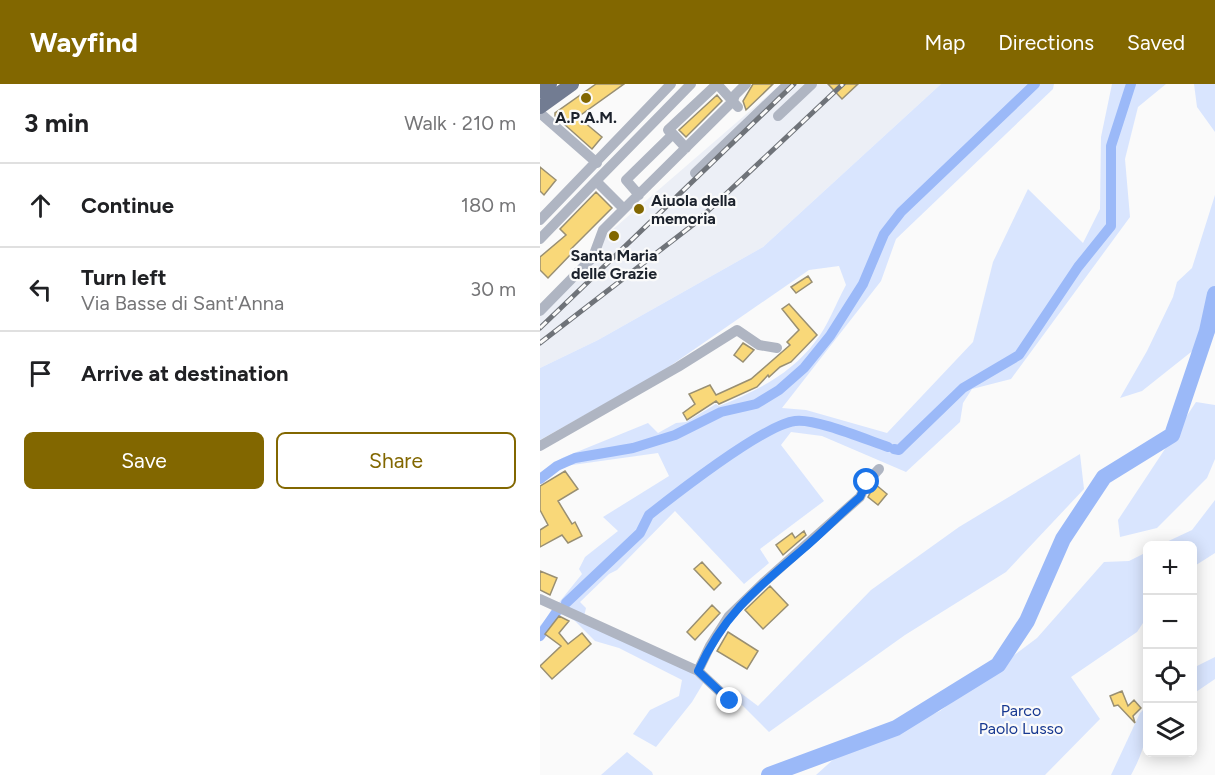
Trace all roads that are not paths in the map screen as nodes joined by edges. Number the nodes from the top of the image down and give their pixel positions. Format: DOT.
graph roads {
  1 [pos="550,84"];
  2 [pos="572,84"];
  3 [pos="671,84"];
  4 [pos="692,84"];
  5 [pos="746,84"];
  6 [pos="788,84"];
  7 [pos="812,84"];
  8 [pos="540,91"];
  9 [pos="736,104"];
  10 [pos="540,106"];
  11 [pos="540,113"];
  12 [pos="778,116"];
  13 [pos="673,134"];
  14 [pos="686,148"];
  15 [pos="597,163"];
  16 [pos="695,173"];
  17 [pos="596,181"];
  18 [pos="639,195"];
  19 [pos="624,209"];
  20 [pos="540,220"];
  21 [pos="540,239"];
  22 [pos="540,311"];
  23 [pos="777,348"];
  24 [pos="540,446"];
  25 [pos="879,469"];
  26 [pos="542,604"];
  27 [pos="698,671"];
  28 [pos="730,701"];
  1 -- 8 [label="main road"];
  2 -- 10 [label="main road"];
  3 -- 15 [label="street"];
  4 -- 17 [label="street"];
  5 -- 9 [label="street"];
  6 -- 16 [label="street"];
  7 -- 12 [label="street"];
  9 -- 13 [label="street"];
  9 -- 14 [label="street"];
  11 -- 15 [label="street"];
  13 -- 14 [label="street"];
  13 -- 18 [label="street"];
  14 -- 18 [label="street"];
  15 -- 20 [label="street"];
  17 -- 19 [label="street"];
  17 -- 21 [label="street"];
  18 -- 19 [label="street"];
  19 -- 22 [label="street"];
  23 -- 24 [label="street"];
  25 -- 27 [label="street"];
  26 -- 27 [label="street"];
  27 -- 28 [label="street"];
}
